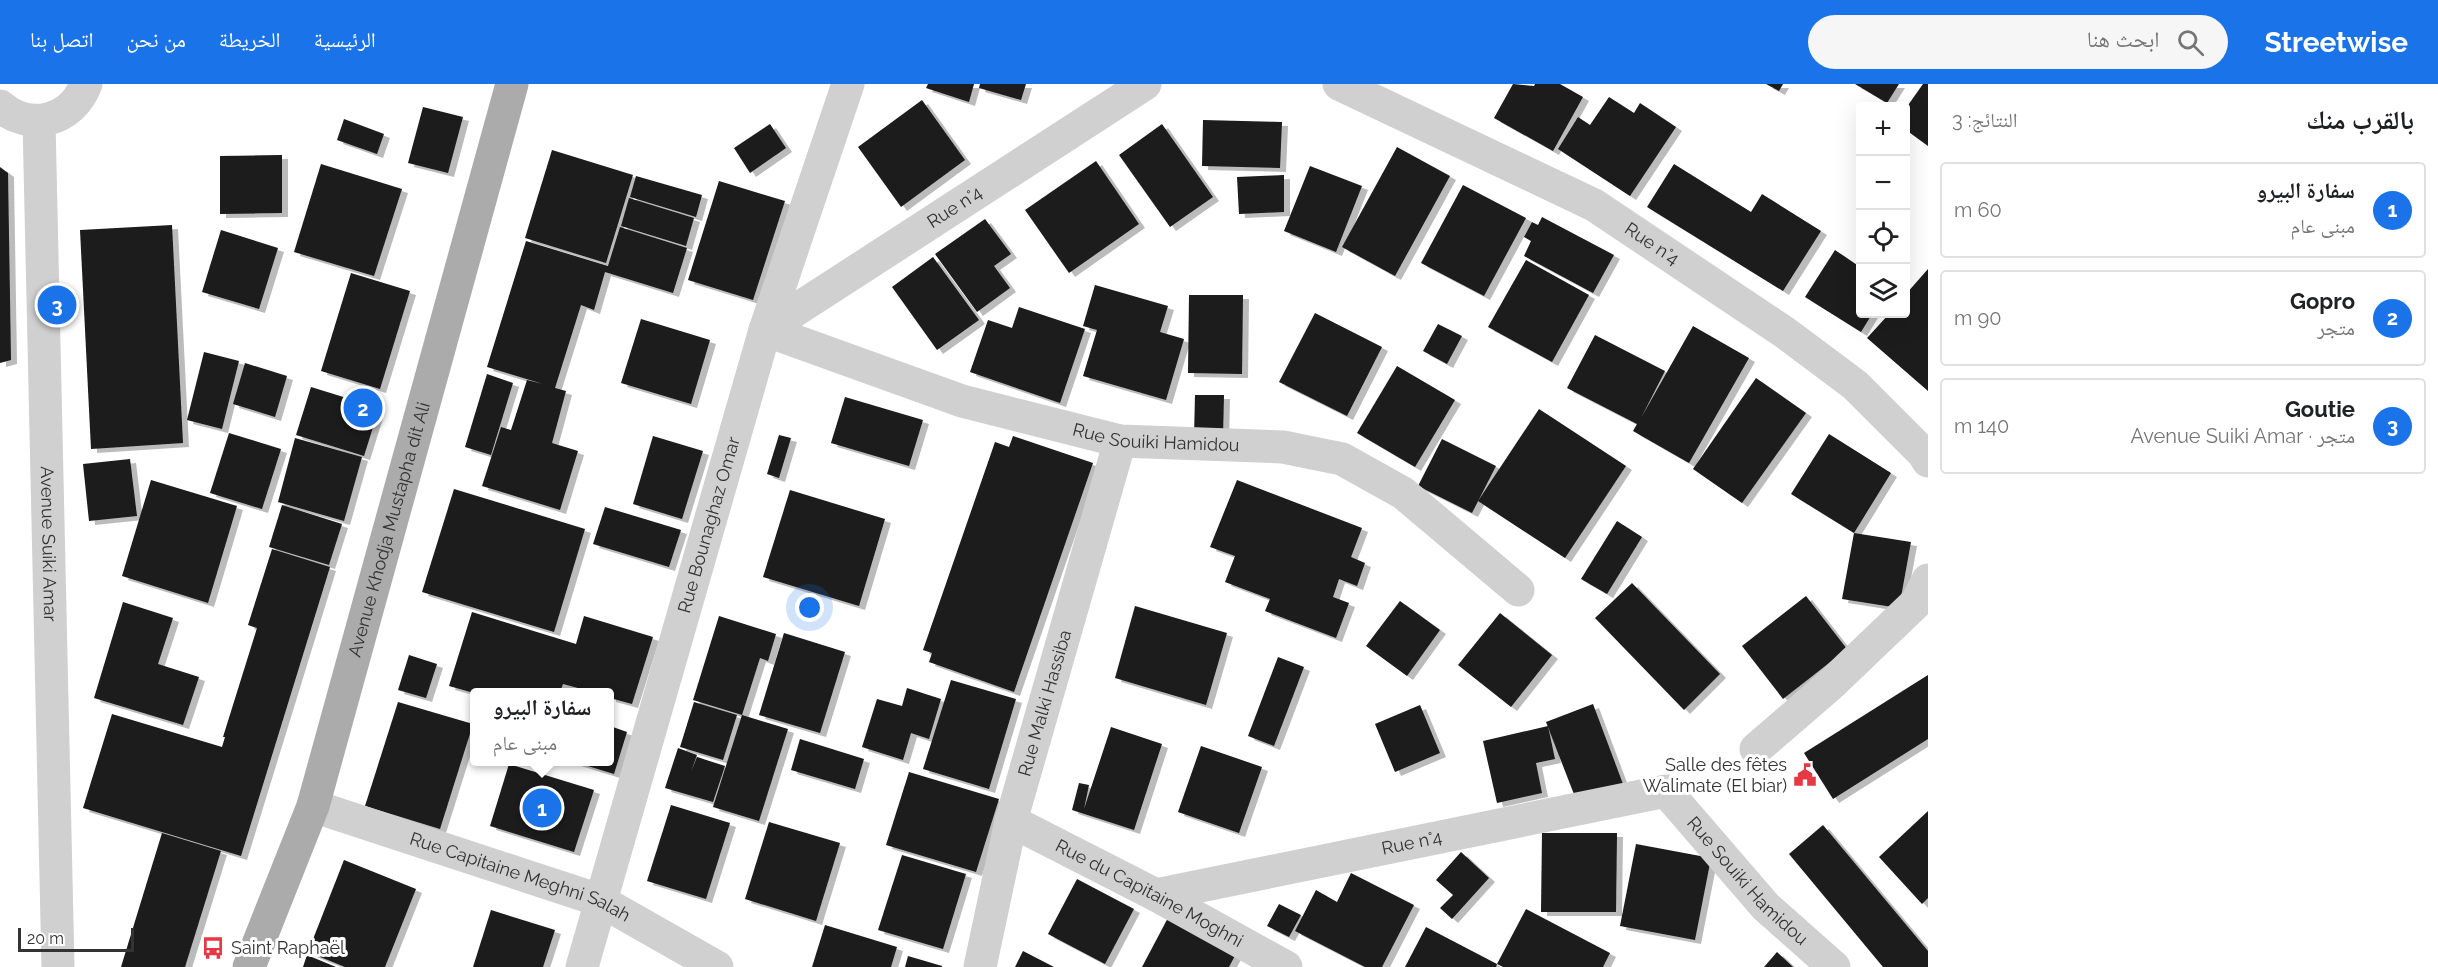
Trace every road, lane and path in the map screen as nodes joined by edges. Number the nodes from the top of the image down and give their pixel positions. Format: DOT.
graph roads {
  1 [pos="86,84"];
  2 [pos="512,84"];
  3 [pos="848,84"];
  4 [pos="1145,84"];
  5 [pos="1340,84"];
  6 [pos="1100,98"];
  7 [pos="0,106"];
  8 [pos="39,121"];
  9 [pos="765,330"];
  10 [pos="1120,441"];
  11 [pos="1928,462"];
  12 [pos="1928,580"];
  13 [pos="1518,590"];
  14 [pos="1756,748"];
  15 [pos="1666,791"];
  16 [pos="313,806"];
  17 [pos="1011,821"];
  18 [pos="1156,895"];
  19 [pos="599,900"];
  20 [pos="58,967"];
  21 [pos="249,967"];
  22 [pos="582,967"];
  23 [pos="717,967"];
  24 [pos="980,967"];
  25 [pos="1286,967"];
  26 [pos="1834,967"];
  1 -- 8 [label="street"];
  2 -- 16 [label="main road, Avenue Khodja Mustapha dit Ali"];
  3 -- 9 [label="street, Rue Bounaghaz Omar"];
  4 -- 6 [label="street, Rue n°4"];
  5 -- 11 [label="street, Rue n°4"];
  6 -- 9 [label="street, Rue n°4"];
  7 -- 8 [label="street"];
  8 -- 20 [label="street, Avenue Suiki Amar"];
  9 -- 10 [label="street, Rue Souiki Hamidou"];
  9 -- 19 [label="street, Rue Bounaghaz Omar"];
  10 -- 13 [label="street, Rue Souiki Hamidou"];
  10 -- 17 [label="street, Rue Malki Hassiba"];
  12 -- 14 [label="street"];
  15 -- 18 [label="street, Rue n°4"];
  15 -- 26 [label="street, Rue Souiki Hamidou"];
  16 -- 19 [label="street, Rue Capitaine Meghni Salah"];
  16 -- 21 [label="main road, Avenue Khodja Mustapha dit Ali"];
  17 -- 18 [label="street, Rue du Capitaine Moghni"];
  17 -- 24 [label="street, Rue Malki Hassiba"];
  18 -- 25 [label="street, Rue du Capitaine Moghni"];
  19 -- 22 [label="street, Rue Bounaghaz Omar"];
  19 -- 23 [label="street, Rue Capitaine Meghni Salah"];
}
